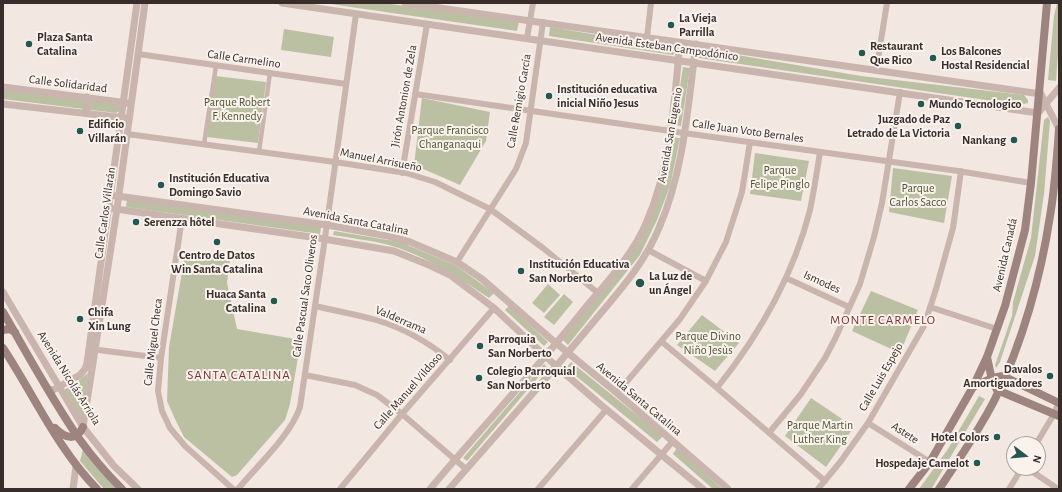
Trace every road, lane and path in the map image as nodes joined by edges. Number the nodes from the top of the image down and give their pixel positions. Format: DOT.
graph roads {
  1 [pos="137,3"];
  2 [pos="145,3"];
  3 [pos="282,3"];
  4 [pos="405,3"];
  5 [pos="533,3"];
  6 [pos="651,3"];
  7 [pos="887,3"];
  8 [pos="1047,3"];
  9 [pos="295,4"];
  10 [pos="356,14"];
  11 [pos="530,20"];
  12 [pos="543,22"];
  13 [pos="427,24"];
  14 [pos="647,37"];
  15 [pos="527,38"];
  16 [pos="541,40"];
  17 [pos="680,43"];
  18 [pos="696,44"];
  19 [pos="138,54"];
  20 [pos="678,61"];
  21 [pos="694,62"];
  22 [pos="216,66"];
  23 [pos="876,71"];
  24 [pos="270,74"];
  25 [pos="346,84"];
  26 [pos="3,87"];
  27 [pos="1059,88"];
  28 [pos="900,92"];
  29 [pos="416,94"];
  30 [pos="1039,94"];
  31 [pos="87,97"];
  32 [pos="127,102"];
  33 [pos="3,104"];
  34 [pos="1045,104"];
  35 [pos="530,111"];
  36 [pos="1037,112"];
  37 [pos="85,113"];
  38 [pos="125,118"];
  39 [pos="1059,129"];
  40 [pos="670,131"];
  41 [pos="684,133"];
  42 [pos="127,134"];
  43 [pos="750,142"];
  44 [pos="204,144"];
  45 [pos="259,152"];
  46 [pos="820,152"];
  47 [pos="889,161"];
  48 [pos="335,162"];
  49 [pos="961,171"];
  50 [pos="402,173"];
  51 [pos="1057,182"];
  52 [pos="1031,183"];
  53 [pos="110,194"];
  54 [pos="119,196"];
  55 [pos="109,208"];
  56 [pos="117,209"];
  57 [pos="490,209"];
  58 [pos="182,218"];
  59 [pos="326,225"];
  60 [pos="325,239"];
  61 [pos="648,250"];
  62 [pos="457,262"];
  63 [pos="786,278"];
  64 [pos="706,281"];
  65 [pos="3,292"];
  66 [pos="598,293"];
  67 [pos="315,306"];
  68 [pos="849,307"];
  69 [pos="930,307"];
  70 [pos="494,308"];
  71 [pos="3,312"];
  72 [pos="998,329"];
  73 [pos="3,330"];
  74 [pos="15,332"];
  75 [pos="662,342"];
  76 [pos="557,344"];
  77 [pos="92,349"];
  78 [pos="4,350"];
  79 [pos="568,353"];
  80 [pos="546,357"];
  81 [pos="987,357"];
  82 [pos="161,358"];
  83 [pos="450,360"];
  84 [pos="556,366"];
  85 [pos="306,375"];
  86 [pos="1004,377"];
  87 [pos="992,378"];
  88 [pos="58,387"];
  89 [pos="973,387"];
  90 [pos="717,388"];
  91 [pos="48,389"];
  92 [pos="998,390"];
  93 [pos="617,393"];
  94 [pos="1059,403"];
  95 [pos="606,410"];
  96 [pos="402,414"];
  97 [pos="1056,415"];
  98 [pos="47,421"];
  99 [pos="868,423"];
  100 [pos="83,426"];
  101 [pos="769,433"];
  102 [pos="77,436"];
  103 [pos="1042,436"];
  104 [pos="673,442"];
  105 [pos="661,455"];
  106 [pos="456,459"];
  107 [pos="930,462"];
  108 [pos="76,466"];
  109 [pos="466,469"];
  110 [pos="1017,476"];
  111 [pos="1040,476"];
  112 [pos="825,482"];
  113 [pos="726,488"];
  114 [pos="73,489"];
  115 [pos="97,489"];
  116 [pos="122,489"];
  117 [pos="138,489"];
  118 [pos="233,489"];
  119 [pos="238,489"];
  120 [pos="340,489"];
  121 [pos="430,489"];
  122 [pos="449,489"];
  123 [pos="538,489"];
  124 [pos="632,489"];
  125 [pos="702,489"];
  126 [pos="818,489"];
  127 [pos="909,489"];
  128 [pos="939,489"];
  129 [pos="1009,489"];
  130 [pos="1058,489"];
  1 -- 32 [label="street, Calle Carlos Villarán"];
  2 -- 19 [label="street, Calle Carlos Villarán"];
  3 -- 9 [label="street, Avenida Esteban Campodónico"];
  4 -- 11 [label="street, Avenida Esteban Campodónico"];
  5 -- 11 [label="street"];
  6 -- 14 [label="street"];
  7 -- 23 [label="street"];
  8 -- 30 [label="main road, Avenida Canadá"];
  9 -- 10 [label="street, Avenida Esteban Campodónico"];
  10 -- 13 [label="street, Avenida Esteban Campodónico"];
  10 -- 25 [label="street, Calle Pascual Saco Oliveros"];
  11 -- 12 [label="street, Avenida Esteban Campodónico"];
  11 -- 15 [label="street"];
  12 -- 14 [label="street, Avenida Esteban Campodónico"];
  12 -- 16 [label="street, Calle Remigio García"];
  13 -- 15 [label="street, Avenida Esteban Campodónico"];
  13 -- 29 [label="street, Jirón Antonion de Zela"];
  14 -- 17 [label="street, Avenida Esteban Campodónico"];
  15 -- 16 [label="street, Avenida Esteban Campodónico"];
  16 -- 20 [label="street, Avenida Esteban Campodónico"];
  16 -- 35 [label="street, Calle Remigio García"];
  17 -- 18 [label="street, Avenida Esteban Campodónico"];
  17 -- 20 [label="street, Avenida San Eugenio"];
  18 -- 21 [label="street, Avenida San Eugenio"];
  18 -- 23 [label="street, Avenida Esteban Campodónico"];
  19 -- 22 [label="street, Calle Carmelino"];
  19 -- 32 [label="street, Calle Carlos Villarán"];
  20 -- 21 [label="street, Avenida Esteban Campodónico"];
  20 -- 40 [label="street, Avenida San Eugenio"];
  21 -- 28 [label="street, Avenida Esteban Campodónico"];
  21 -- 41 [label="street, Avenida San Eugenio"];
  22 -- 24 [label="street, Calle Carmelino"];
  22 -- 44 [label="street"];
  23 -- 30 [label="street, Avenida Esteban Campodónico"];
  24 -- 25 [label="street, Calle Carmelino"];
  24 -- 45 [label="street"];
  25 -- 48 [label="street, Calle Pascual Saco Oliveros"];
  26 -- 31 [label="street, Calle Solidaridad"];
  27 -- 34 [label="street"];
  28 -- 36 [label="street, Avenida Esteban Campodónico"];
  28 -- 47 [label="street"];
  29 -- 35 [label="street, Calle Juan Voto Bernales"];
  29 -- 50 [label="street, Jirón Antonion de Zela"];
  30 -- 34 [label="street"];
  30 -- 36 [label="main road, Avenida Canadá"];
  31 -- 32 [label="street, Calle Solidaridad"];
  31 -- 37 [label="street"];
  32 -- 38 [label="street, Calle Carlos Villarán"];
  33 -- 37 [label="street"];
  34 -- 36 [label="street"];
  34 -- 39 [label="street"];
  35 -- 40 [label="street, Calle Juan Voto Bernales"];
  35 -- 57 [label="street, Calle Remigio García"];
  36 -- 52 [label="main road, Avenida Canadá"];
  37 -- 38 [label="street"];
  38 -- 42 [label="street, Calle Carlos Villarán"];
  38 -- 53 [label="street, Calle Carlos Villarán"];
  39 -- 51 [label="main road"];
  40 -- 41 [label="street, Calle Juan Voto Bernales"];
  40 -- 66 [label="street, Avenida San Eugenio"];
  41 -- 43 [label="street, Calle Juan Voto Bernales"];
  41 -- 61 [label="street, Avenida San Eugenio"];
  42 -- 44 [label="street, Manuel Arrisueño"];
  42 -- 54 [label="street, Calle Carlos Villarán"];
  43 -- 46 [label="street, Calle Juan Voto Bernales"];
  43 -- 64 [label="street"];
  44 -- 45 [label="street, Manuel Arrisueño"];
  45 -- 48 [label="street, Manuel Arrisueño"];
  46 -- 47 [label="street, Calle Juan Voto Bernales"];
  46 -- 63 [label="street"];
  47 -- 49 [label="street, Calle Juan Voto Bernales"];
  47 -- 68 [label="street"];
  48 -- 50 [label="street, Manuel Arrisueño"];
  48 -- 59 [label="street, Calle Pascual Saco Oliveros"];
  49 -- 52 [label="street, Calle Juan Voto Bernales"];
  49 -- 69 [label="street, Calle Luis Espejo"];
  50 -- 57 [label="street, Manuel Arrisueño"];
  51 -- 86 [label="main road"];
  52 -- 72 [label="main road, Avenida Canadá"];
  53 -- 54 [label="street, Avenida Santa Catalina"];
  53 -- 55 [label="street, Calle Carlos Villarán"];
  54 -- 56 [label="street, Calle Carlos Villarán"];
  54 -- 59 [label="street, Avenida Santa Catalina"];
  55 -- 56 [label="street, Avenida Santa Catalina"];
  55 -- 77 [label="street, Calle Carlos Villarán"];
  56 -- 58 [label="street, Avenida Santa Catalina"];
  56 -- 77 [label="street, Calle Carlos Villarán"];
  57 -- 62 [label="street, Calle Remigio García"];
  57 -- 66 [label="street, Manuel Arrisueño"];
  58 -- 60 [label="street, Avenida Santa Catalina"];
  58 -- 82 [label="street, Calle Miguel Checa"];
  59 -- 60 [label="street, Calle Pascual Saco Oliveros"];
  59 -- 62 [label="street, Avenida Santa Catalina"];
  60 -- 67 [label="street, Calle Pascual Saco Oliveros"];
  60 -- 70 [label="street, Avenida Santa Catalina"];
  61 -- 64 [label="street"];
  61 -- 79 [label="street, Avenida San Eugenio"];
  62 -- 76 [label="street, Avenida Santa Catalina"];
  63 -- 68 [label="street, Ismodes"];
  63 -- 90 [label="street"];
  64 -- 75 [label="street"];
  65 -- 88 [label="street, Avenida Nicolás Arriola"];
  66 -- 76 [label="street, Avenida San Eugenio"];
  67 -- 83 [label="street, Valderrama"];
  67 -- 85 [label="street, Calle Pascual Saco Oliveros"];
  68 -- 101 [label="street"];
  69 -- 72 [label="street"];
  69 -- 99 [label="street, Calle Luis Espejo"];
  70 -- 80 [label="street, Avenida Santa Catalina"];
  70 -- 83 [label="street, Calle Manuel Vildoso"];
  71 -- 74 [label="main road, Avenida Nicolás Arriola"];
  72 -- 81 [label="main road, Avenida Canadá"];
  73 -- 74 [label="main road"];
  74 -- 91 [label="main road, Avenida Nicolás Arriola"];
  75 -- 90 [label="street"];
  75 -- 93 [label="street"];
  76 -- 79 [label="street, Avenida Santa Catalina"];
  76 -- 80 [label="street, Avenida San Eugenio"];
  77 -- 82 [label="street"];
  77 -- 88 [label="street, Calle Carlos Villarán"];
  77 -- 100 [label="street, Calle Carlos Villarán"];
  78 -- 98 [label="main road"];
  79 -- 84 [label="street, Avenida San Eugenio"];
  79 -- 93 [label="street, Avenida Santa Catalina"];
  80 -- 84 [label="street, Avenida Santa Catalina"];
  80 -- 106 [label="street, Avenida San Eugenio"];
  81 -- 87 [label="main road"];
  81 -- 89 [label="main road, Avenida Canadá"];
  82 -- 118 [label="street, Calle Miguel Checa"];
  83 -- 96 [label="street, Calle Manuel Vildoso"];
  84 -- 95 [label="street, Avenida Santa Catalina"];
  84 -- 109 [label="street, Avenida San Eugenio"];
  85 -- 96 [label="street"];
  85 -- 119 [label="street, Calle Pascual Saco Oliveros"];
  86 -- 87 [label="main road"];
  86 -- 92 [label="main road"];
  86 -- 94 [label="main road"];
  87 -- 89 [label="main road"];
  87 -- 92 [label="main road"];
  88 -- 91 [label="street, Calle Carlos Villarán"];
  88 -- 100 [label="street, Avenida Nicolás Arriola"];
  89 -- 107 [label="main road, Avenida Canadá"];
  90 -- 101 [label="street"];
  91 -- 102 [label="main road, Avenida Nicolás Arriola"];
  92 -- 97 [label="main road"];
  92 -- 128 [label="main road"];
  93 -- 104 [label="street, Avenida Santa Catalina"];
  94 -- 97 [label="street"];
  95 -- 105 [label="street, Avenida Santa Catalina"];
  95 -- 123 [label="street"];
  96 -- 106 [label="street"];
  96 -- 120 [label="street, Calle Manuel Vildoso"];
  97 -- 103 [label="street"];
  98 -- 102 [label="main road"];
  98 -- 108 [label="main road"];
  99 -- 107 [label="street, Astete"];
  99 -- 112 [label="street, Calle Luis Espejo"];
  100 -- 102 [label="main road"];
  100 -- 117 [label="street, Avenida Nicolás Arriola"];
  101 -- 112 [label="street"];
  102 -- 116 [label="main road, Avenida Nicolás Arriola"];
  104 -- 105 [label="street"];
  104 -- 113 [label="street, Avenida Santa Catalina"];
  105 -- 124 [label="street"];
  105 -- 125 [label="street, Avenida Santa Catalina"];
  106 -- 109 [label="street"];
  106 -- 121 [label="street, Avenida San Eugenio"];
  107 -- 127 [label="main road, Avenida Canadá"];
  108 -- 114 [label="street"];
  108 -- 115 [label="main road"];
  109 -- 122 [label="street, Avenida San Eugenio"];
  110 -- 129 [label="street"];
  111 -- 130 [label="street"];
  112 -- 126 [label="street, Calle Luis Espejo"];
}
